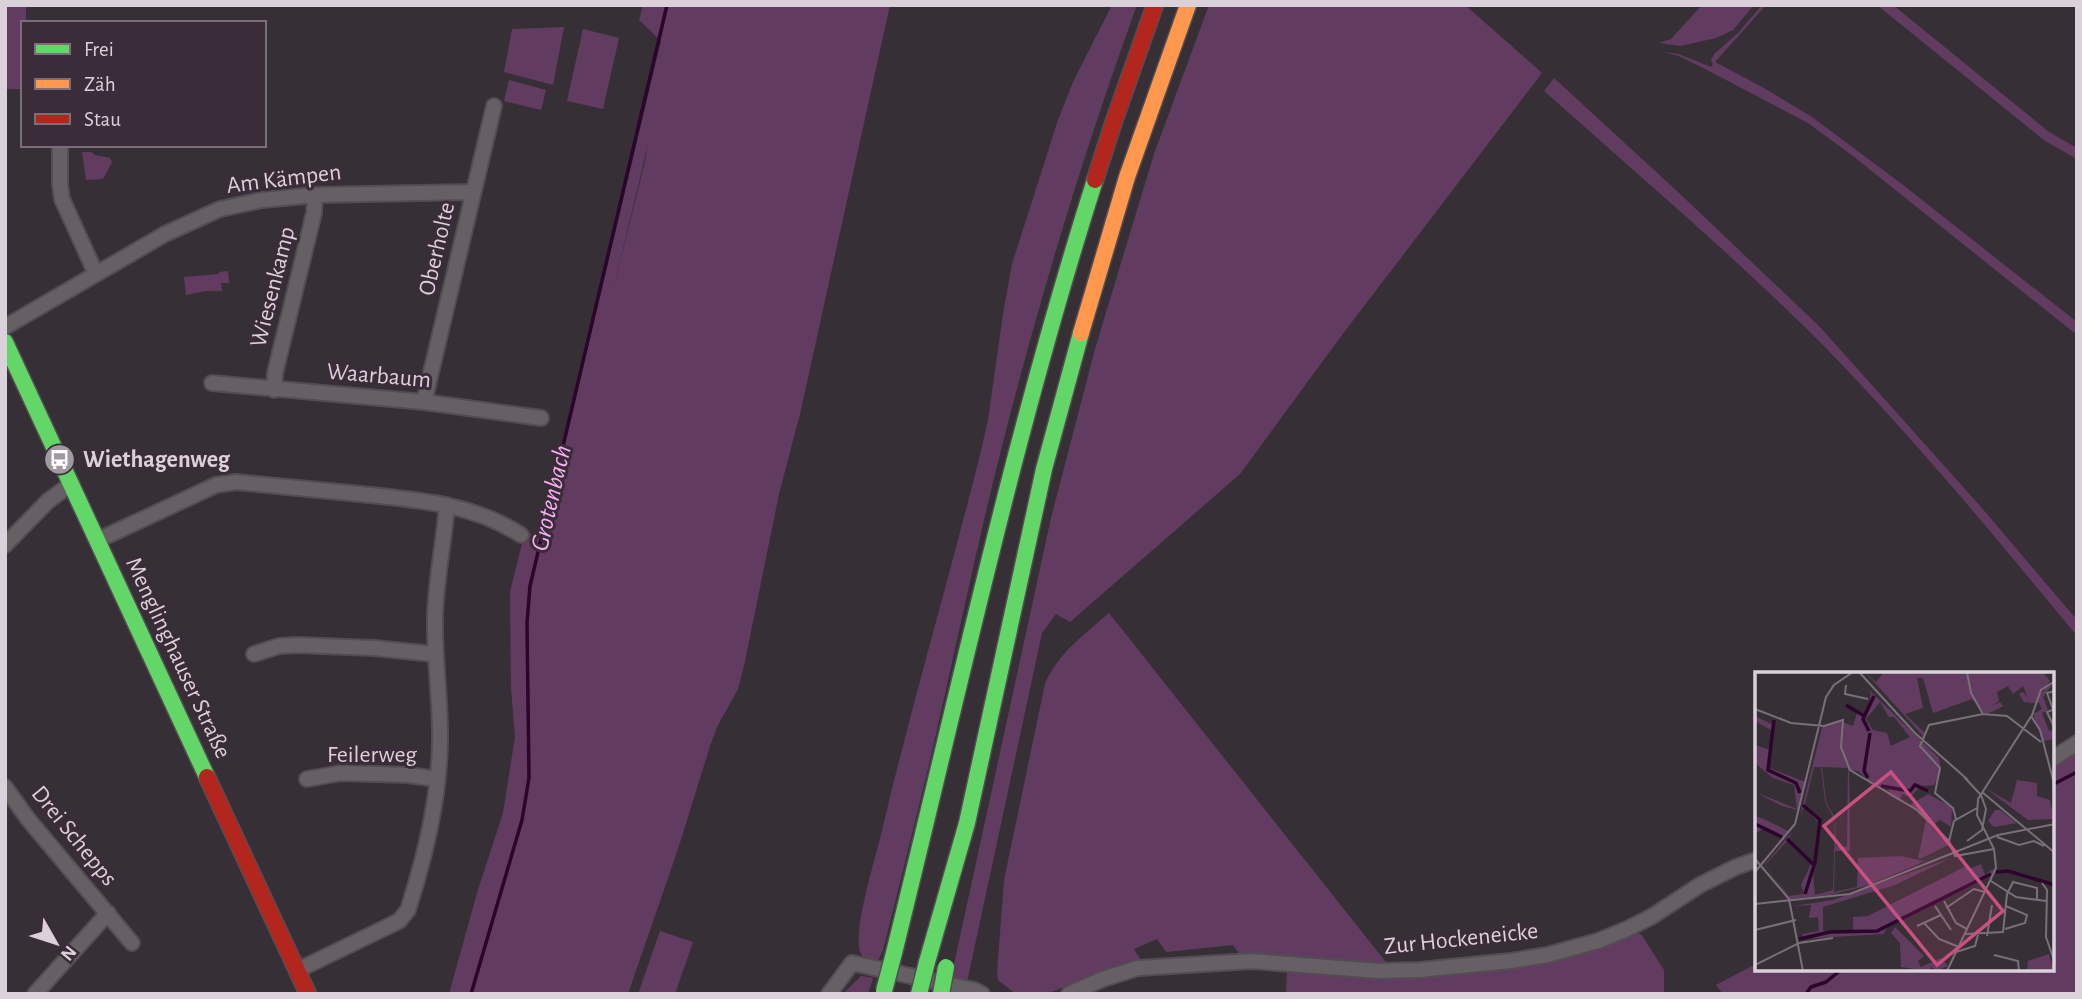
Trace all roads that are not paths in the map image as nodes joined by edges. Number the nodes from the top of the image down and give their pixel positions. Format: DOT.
graph roads {
  1 [pos="1155,5"];
  2 [pos="1188,5"];
  3 [pos="495,106"];
  4 [pos="60,147"];
  5 [pos="473,192"];
  6 [pos="315,195"];
  7 [pos="96,274"];
  8 [pos="5,327"];
  9 [pos="5,342"];
  10 [pos="212,383"];
  11 [pos="274,390"];
  12 [pos="424,402"];
  13 [pos="541,418"];
  14 [pos="71,484"];
  15 [pos="447,505"];
  16 [pos="521,535"];
  17 [pos="98,540"];
  18 [pos="5,545"];
  19 [pos="254,653"];
  20 [pos="434,654"];
  21 [pos="2077,743"];
  22 [pos="2054,758"];
  23 [pos="307,779"];
  24 [pos="437,779"];
  25 [pos="5,787"];
  26 [pos="967,823"];
  27 [pos="1755,860"];
  28 [pos="108,914"];
  29 [pos="132,943"];
  30 [pos="298,970"];
  31 [pos="883,992"];
  32 [pos="35,994"];
  33 [pos="308,994"];
  34 [pos="829,994"];
  35 [pos="919,994"];
  36 [pos="941,994"];
  37 [pos="982,994"];
  38 [pos="1069,994"];
  1 -- 31 [label="main road, bridge"];
  2 -- 26 [label="main road"];
  3 -- 5 [label="street, Oberholte"];
  4 -- 7 [label="street"];
  5 -- 6 [label="street, Am Kämpen"];
  5 -- 12 [label="street, Oberholte"];
  6 -- 7 [label="street, Am Kämpen"];
  6 -- 11 [label="street, Wiesenkamp"];
  7 -- 8 [label="street, Am Kämpen"];
  9 -- 14 [label="main road, Menglinghauser Straße"];
  10 -- 11 [label="street, Waarbaum"];
  11 -- 12 [label="street, Waarbaum"];
  12 -- 13 [label="street, Waarbaum"];
  14 -- 17 [label="main road, Menglinghauser Straße"];
  14 -- 18 [label="street"];
  15 -- 16 [label="street"];
  15 -- 17 [label="street"];
  15 -- 20 [label="street"];
  17 -- 30 [label="main road, Menglinghauser Straße"];
  19 -- 20 [label="street"];
  20 -- 24 [label="street"];
  21 -- 22 [label="street"];
  23 -- 24 [label="street, Feilerweg"];
  24 -- 30 [label="street"];
  25 -- 28 [label="street, Drei Schepps"];
  26 -- 35 [label="main road, bridge"];
  26 -- 36 [label="main road, bridge"];
  27 -- 38 [label="street, Zur Hockeneicke"];
  28 -- 29 [label="street, Drei Schepps"];
  28 -- 32 [label="street, Drei Schepps"];
  30 -- 33 [label="main road, Menglinghauser Straße"];
  34 -- 37 [label="street"];
}
